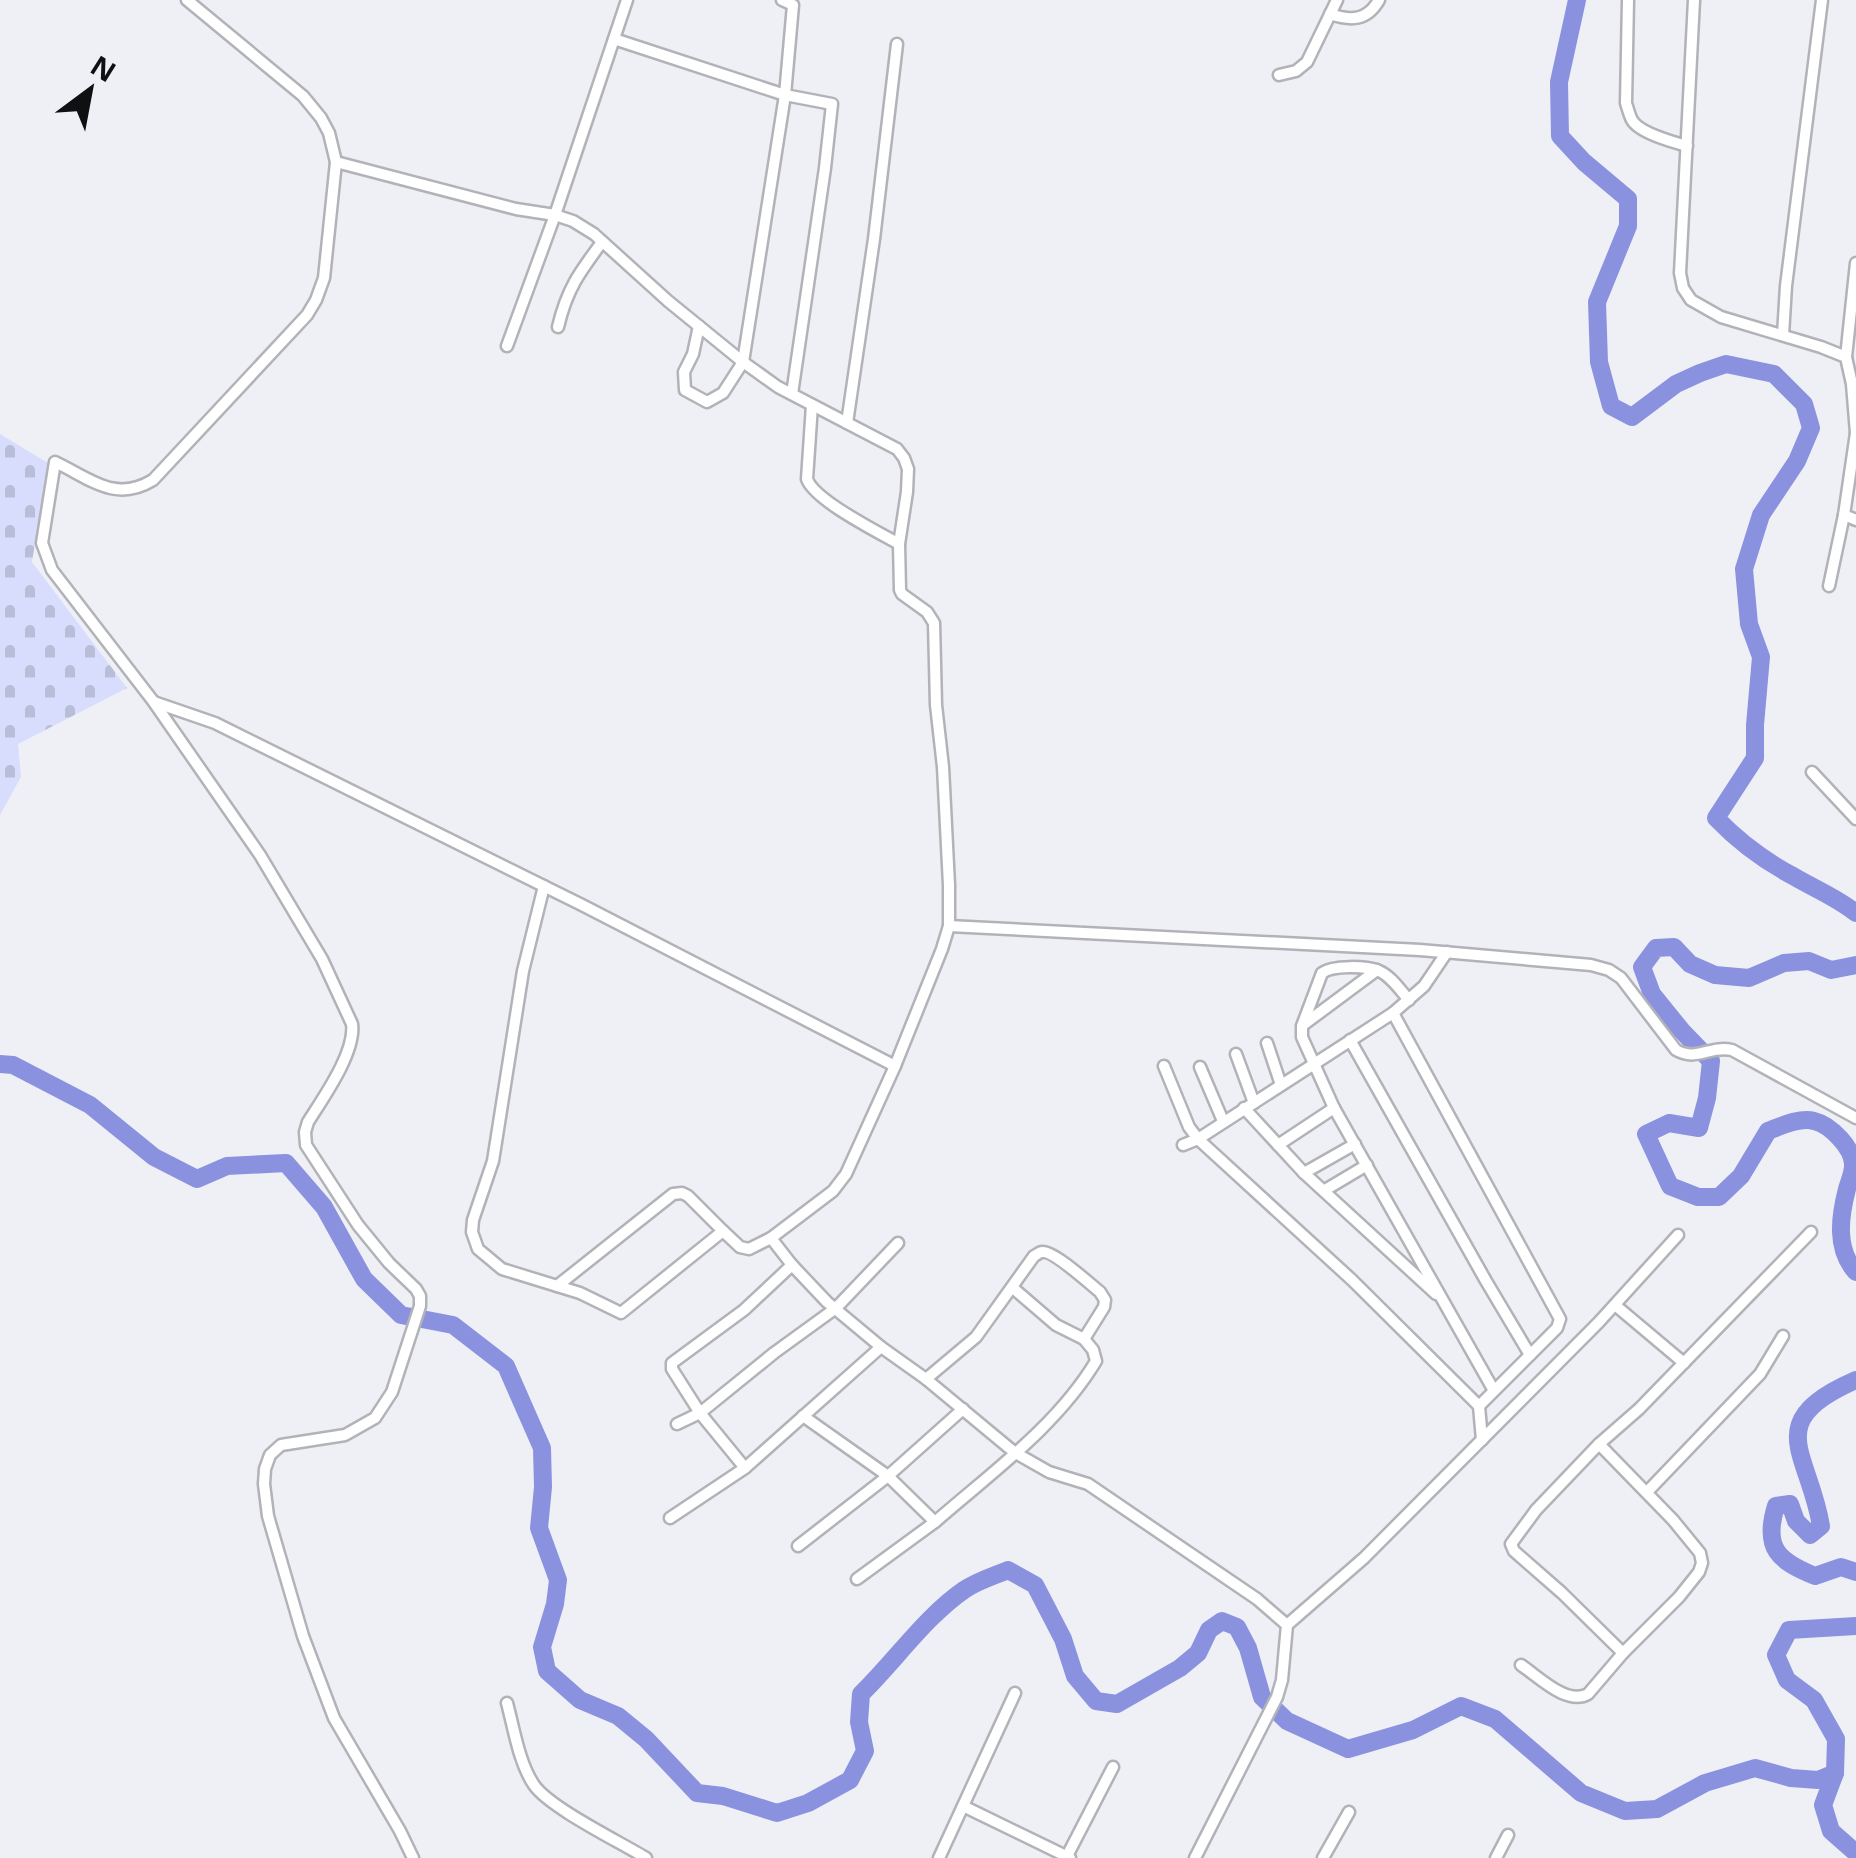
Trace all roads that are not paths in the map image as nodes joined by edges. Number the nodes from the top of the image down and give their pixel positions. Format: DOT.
graph roads {
  1 [pos="187,0"];
  2 [pos="627,0"];
  3 [pos="782,0"];
  4 [pos="1337,0"];
  5 [pos="1379,0"];
  6 [pos="1628,0"];
  7 [pos="1694,0"];
  8 [pos="1822,0"];
  9 [pos="1330,14"];
  10 [pos="614,39"];
  11 [pos="897,44"];
  12 [pos="1279,75"];
  13 [pos="785,95"];
  14 [pos="1687,146"];
  15 [pos="336,162"];
  16 [pos="555,214"];
  17 [pos="602,242"];
  18 [pos="1856,263"];
  19 [pos="699,326"];
  20 [pos="558,327"];
  21 [pos="1783,336"];
  22 [pos="506,346"];
  23 [pos="1846,357"];
  24 [pos="743,362"];
  25 [pos="792,394"];
  26 [pos="812,404"];
  27 [pos="847,423"];
  28 [pos="1856,433"];
  29 [pos="1850,517"];
  30 [pos="899,544"];
  31 [pos="1829,586"];
  32 [pos="153,701"];
  33 [pos="1812,772"];
  34 [pos="1856,819"];
  35 [pos="544,886"];
  36 [pos="949,926"];
  37 [pos="1447,952"];
  38 [pos="1377,970"];
  39 [pos="1409,1000"];
  40 [pos="1394,1013"];
  41 [pos="1302,1026"];
  42 [pos="1350,1040"];
  43 [pos="1266,1043"];
  44 [pos="1236,1054"];
  45 [pos="1313,1064"];
  46 [pos="895,1066"];
  47 [pos="1164,1066"];
  48 [pos="1200,1067"];
  49 [pos="1280,1085"];
  50 [pos="1249,1106"];
  51 [pos="1334,1108"];
  52 [pos="1856,1118"];
  53 [pos="1224,1121"];
  54 [pos="1198,1139"];
  55 [pos="1355,1144"];
  56 [pos="1182,1145"];
  57 [pos="1278,1145"];
  58 [pos="1367,1165"];
  59 [pos="1304,1173"];
  60 [pos="1325,1190"];
  61 [pos="723,1232"];
  62 [pos="1811,1232"];
  63 [pos="1678,1236"];
  64 [pos="771,1238"];
  65 [pos="898,1243"];
  66 [pos="792,1265"];
  67 [pos="557,1286"];
  68 [pos="1013,1288"];
  69 [pos="1444,1301"];
  70 [pos="1615,1305"];
  71 [pos="836,1308"];
  72 [pos="1783,1336"];
  73 [pos="1084,1339"];
  74 [pos="881,1347"];
  75 [pos="1530,1355"];
  76 [pos="1684,1362"];
  77 [pos="926,1379"];
  78 [pos="1494,1389"];
  79 [pos="1478,1406"];
  80 [pos="963,1410"];
  81 [pos="700,1413"];
  82 [pos="803,1416"];
  83 [pos="677,1424"];
  84 [pos="1482,1440"];
  85 [pos="1599,1444"];
  86 [pos="1014,1452"];
  87 [pos="746,1468"];
  88 [pos="888,1476"];
  89 [pos="1646,1492"];
  90 [pos="670,1518"];
  91 [pos="935,1522"];
  92 [pos="798,1546"];
  93 [pos="857,1579"];
  94 [pos="1287,1625"];
  95 [pos="1623,1653"];
  96 [pos="1522,1664"];
  97 [pos="1015,1693"];
  98 [pos="506,1703"];
  99 [pos="1113,1768"];
  100 [pos="963,1806"];
  101 [pos="1349,1812"];
  102 [pos="1508,1835"];
  103 [pos="1068,1857"];
  104 [pos="413,1858"];
  105 [pos="646,1858"];
  106 [pos="939,1858"];
  107 [pos="1194,1858"];
  108 [pos="1323,1858"];
  109 [pos="1496,1858"];
  1 -- 15 [label="street"];
  2 -- 10 [label="street"];
  3 -- 13 [label="street"];
  4 -- 9 [label="street"];
  5 -- 9 [label="street"];
  6 -- 14 [label="street"];
  7 -- 14 [label="street"];
  8 -- 21 [label="street"];
  9 -- 12 [label="street"];
  10 -- 13 [label="street"];
  10 -- 16 [label="street"];
  11 -- 27 [label="street"];
  13 -- 24 [label="street"];
  13 -- 25 [label="street"];
  14 -- 21 [label="street"];
  15 -- 16 [label="street"];
  15 -- 32 [label="street"];
  16 -- 17 [label="street"];
  16 -- 22 [label="street"];
  17 -- 19 [label="street"];
  17 -- 20 [label="street"];
  18 -- 23 [label="street"];
  19 -- 24 [label="street"];
  19 -- 24 [label="street"];
  21 -- 23 [label="street"];
  23 -- 28 [label="street"];
  24 -- 25 [label="street"];
  25 -- 26 [label="street"];
  26 -- 27 [label="street"];
  26 -- 30 [label="street"];
  27 -- 30 [label="street"];
  28 -- 29 [label="street"];
  29 -- 31 [label="street"];
  30 -- 36 [label="street"];
  32 -- 35 [label="street"];
  32 -- 104 [label="street"];
  33 -- 34 [label="street"];
  35 -- 46 [label="street"];
  35 -- 67 [label="street"];
  36 -- 37 [label="street"];
  36 -- 46 [label="street"];
  37 -- 39 [label="street"];
  37 -- 52 [label="street"];
  38 -- 39 [label="street"];
  38 -- 41 [label="street"];
  38 -- 41 [label="street"];
  39 -- 40 [label="street"];
  40 -- 42 [label="street"];
  40 -- 75 [label="street"];
  41 -- 45 [label="street"];
  42 -- 45 [label="street"];
  42 -- 75 [label="street"];
  43 -- 49 [label="street"];
  44 -- 50 [label="street"];
  45 -- 49 [label="street"];
  45 -- 51 [label="street"];
  46 -- 64 [label="street"];
  47 -- 54 [label="street"];
  48 -- 53 [label="street"];
  49 -- 50 [label="street"];
  50 -- 53 [label="street"];
  50 -- 57 [label="street"];
  51 -- 55 [label="street"];
  51 -- 57 [label="street"];
  53 -- 54 [label="street"];
  54 -- 56 [label="street"];
  54 -- 79 [label="street"];
  55 -- 58 [label="street"];
  55 -- 59 [label="street"];
  57 -- 59 [label="street"];
  58 -- 60 [label="street"];
  58 -- 69 [label="street"];
  59 -- 60 [label="street"];
  60 -- 69 [label="street"];
  61 -- 64 [label="street"];
  61 -- 67 [label="street"];
  61 -- 67 [label="street"];
  62 -- 76 [label="street"];
  63 -- 70 [label="street"];
  64 -- 66 [label="street"];
  65 -- 71 [label="street"];
  66 -- 71 [label="street"];
  66 -- 81 [label="street"];
  68 -- 73 [label="street"];
  68 -- 73 [label="street"];
  68 -- 77 [label="street"];
  69 -- 78 [label="street"];
  70 -- 76 [label="street"];
  70 -- 84 [label="street"];
  71 -- 74 [label="street"];
  71 -- 81 [label="street"];
  72 -- 89 [label="street"];
  73 -- 86 [label="street"];
  74 -- 77 [label="street"];
  74 -- 82 [label="street"];
  75 -- 78 [label="street"];
  76 -- 85 [label="street"];
  77 -- 80 [label="street"];
  78 -- 79 [label="street"];
  79 -- 84 [label="street"];
  80 -- 86 [label="street"];
  80 -- 88 [label="street"];
  81 -- 83 [label="street"];
  81 -- 87 [label="street"];
  82 -- 87 [label="street"];
  82 -- 88 [label="street"];
  84 -- 94 [label="street"];
  85 -- 89 [label="street"];
  85 -- 95 [label="street"];
  86 -- 91 [label="street"];
  86 -- 94 [label="street"];
  87 -- 90 [label="street"];
  88 -- 91 [label="street"];
  88 -- 92 [label="street"];
  89 -- 95 [label="street"];
  91 -- 93 [label="street"];
  94 -- 107 [label="street"];
  95 -- 96 [label="street"];
  97 -- 100 [label="street"];
  98 -- 105 [label="street"];
  99 -- 103 [label="street"];
  100 -- 103 [label="street"];
  100 -- 106 [label="street"];
  101 -- 108 [label="street"];
  102 -- 109 [label="street"];
}
